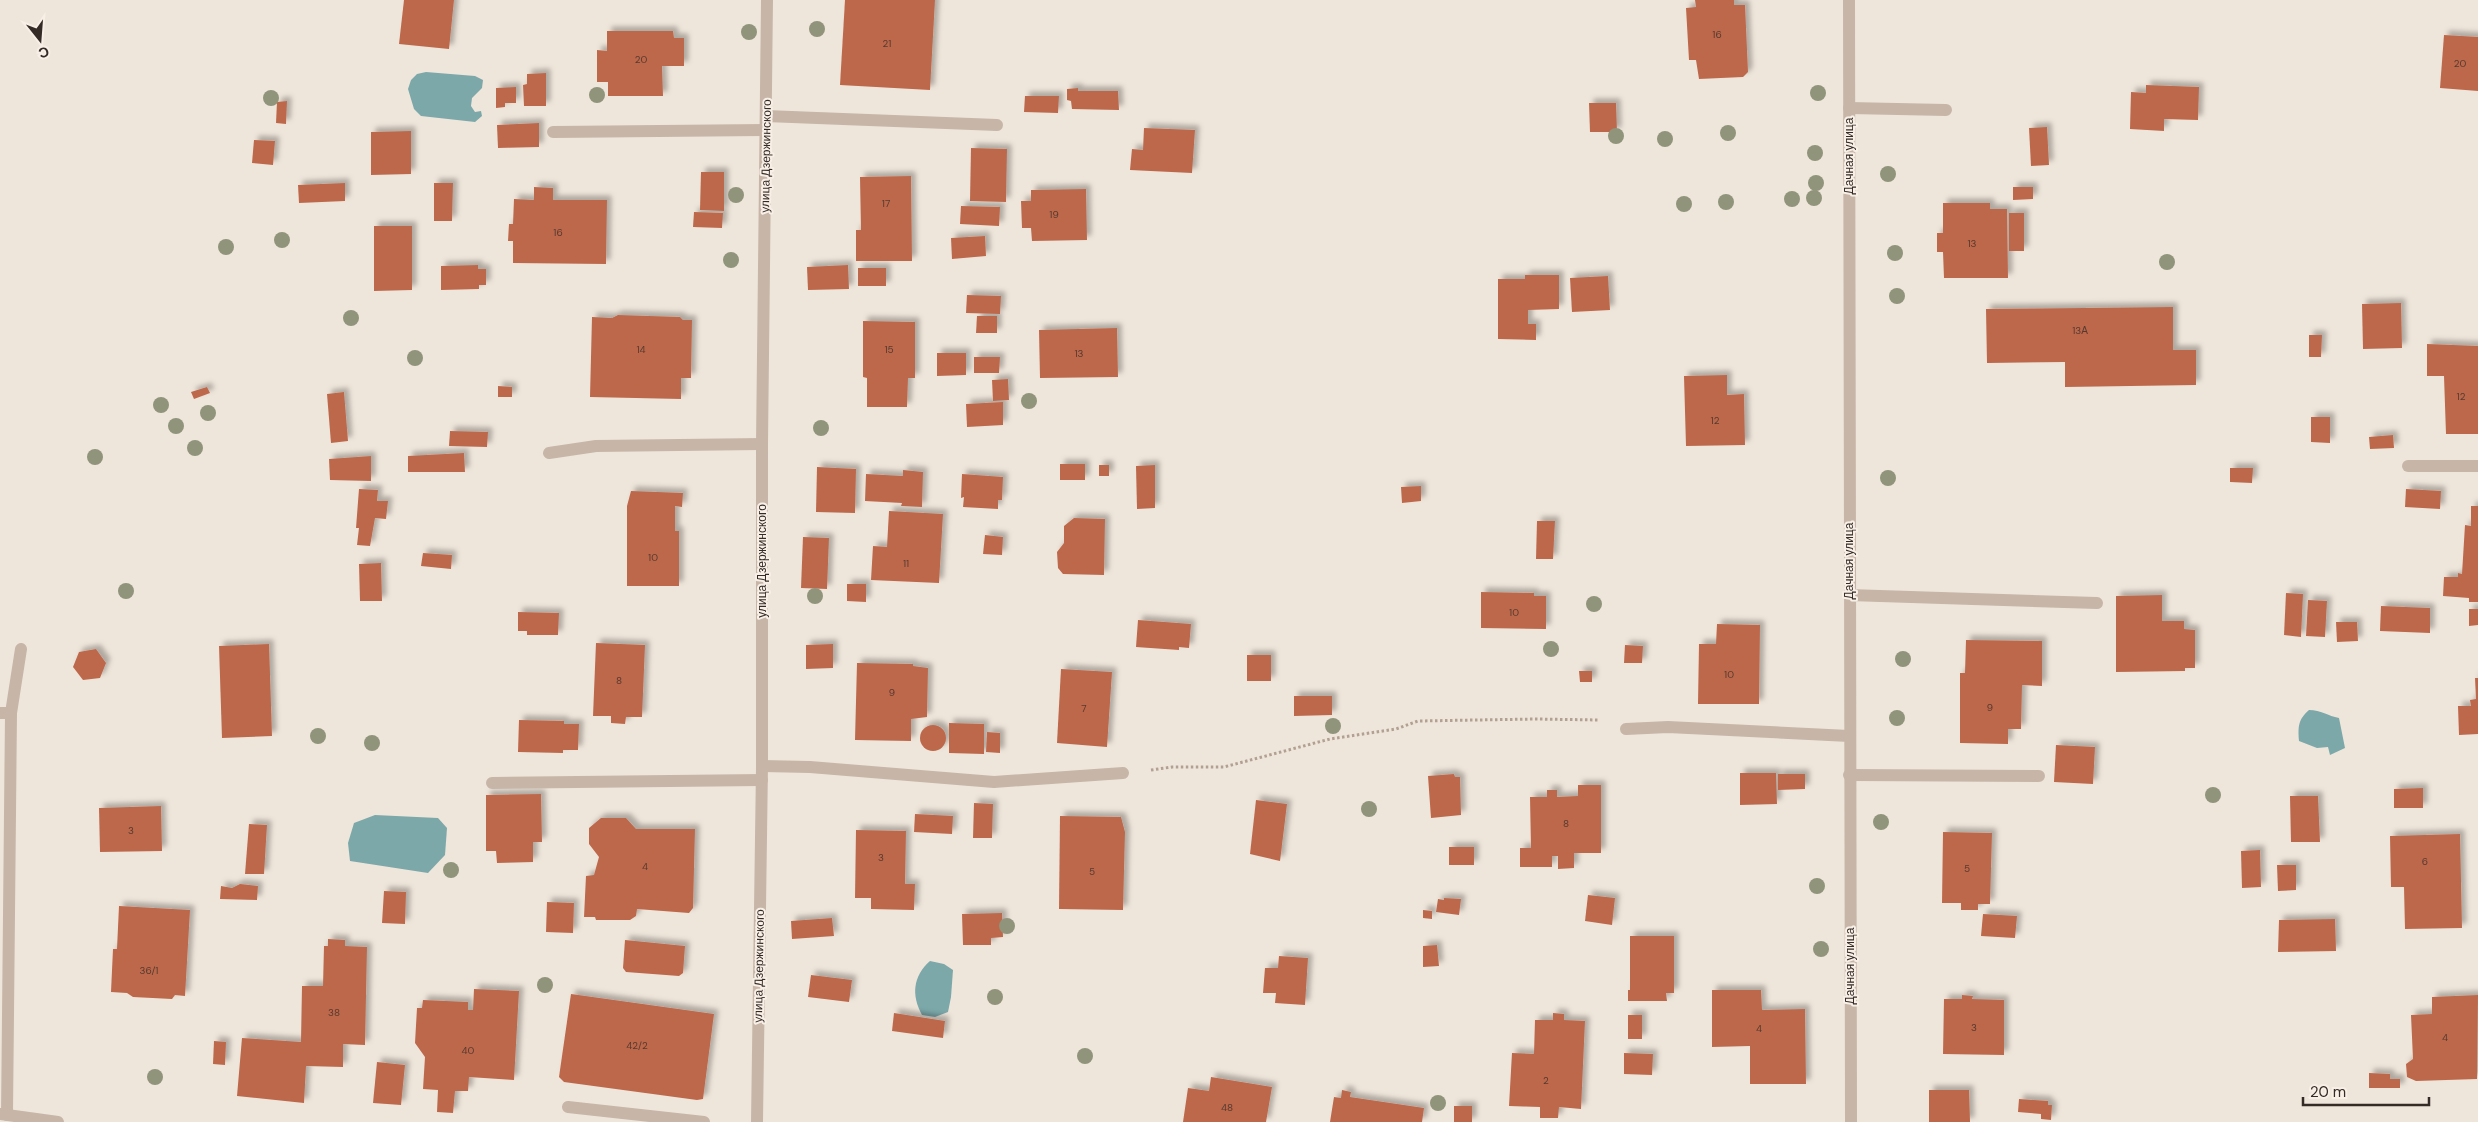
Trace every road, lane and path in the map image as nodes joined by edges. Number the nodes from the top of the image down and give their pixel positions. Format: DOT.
graph roads {
  1 [pos="767,0"];
  2 [pos="1849,0"];
  3 [pos="1849,108"];
  4 [pos="1946,110"];
  5 [pos="766,116"];
  6 [pos="997,125"];
  7 [pos="766,130"];
  8 [pos="552,132"];
  9 [pos="762,444"];
  10 [pos="550,452"];
  11 [pos="2408,466"];
  12 [pos="2478,466"];
  13 [pos="1849,596"];
  14 [pos="2097,603"];
  15 [pos="21,649"];
  16 [pos="6,713"];
  17 [pos="1626,729"];
  18 [pos="1849,736"];
  19 [pos="762,766"];
  20 [pos="1123,773"];
  21 [pos="1849,775"];
  22 [pos="2039,776"];
  23 [pos="762,780"];
  24 [pos="492,783"];
  25 [pos="568,1107"];
  26 [pos="4,1115"];
  27 [pos="58,1122"];
  28 [pos="704,1122"];
  29 [pos="757,1122"];
  30 [pos="1851,1122"];
  1 -- 5 [label="street, улица Дзержинского"];
  2 -- 3 [label="street, Дачная улица"];
  3 -- 4 [label="street"];
  3 -- 13 [label="street, Дачная улица"];
  5 -- 6 [label="street"];
  5 -- 7 [label="street, улица Дзержинского"];
  7 -- 8 [label="street"];
  7 -- 9 [label="street, улица Дзержинского"];
  9 -- 10 [label="street"];
  9 -- 19 [label="street, улица Дзержинского"];
  11 -- 12 [label="street"];
  13 -- 14 [label="street"];
  13 -- 18 [label="street, Дачная улица"];
  15 -- 16 [label="street"];
  16 -- 26 [label="street"];
  17 -- 18 [label="street"];
  17 -- 20 [label="path"];
  18 -- 21 [label="street, Дачная улица"];
  19 -- 20 [label="street"];
  19 -- 23 [label="street, улица Дзержинского"];
  21 -- 22 [label="street"];
  21 -- 30 [label="street, Дачная улица"];
  23 -- 24 [label="street"];
  23 -- 29 [label="street, улица Дзержинского"];
  25 -- 28 [label="street"];
  26 -- 27 [label="street"];
}
